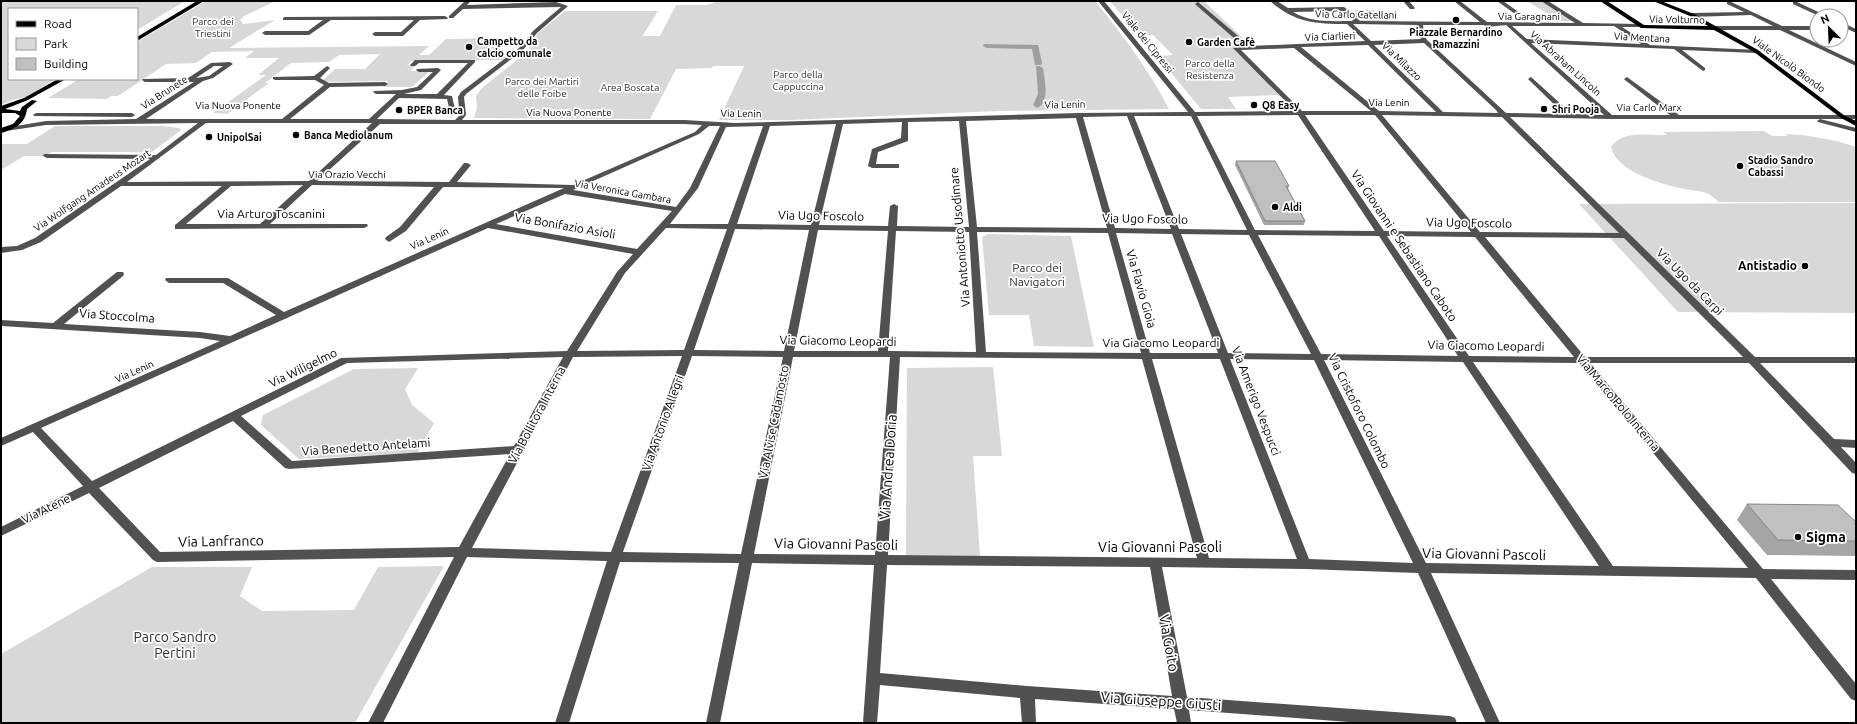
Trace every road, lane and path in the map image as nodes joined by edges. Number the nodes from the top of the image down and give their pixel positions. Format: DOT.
graph roads {
  1 [pos="193,1"];
  2 [pos="200,1"];
  3 [pos="469,1"];
  4 [pos="1101,1"];
  5 [pos="1273,1"];
  6 [pos="1406,1"];
  7 [pos="1457,1"];
  8 [pos="1500,1"];
  9 [pos="1544,1"];
  10 [pos="1603,1"];
  11 [pos="1656,1"];
  12 [pos="1729,3"];
  13 [pos="1795,3"];
  14 [pos="1198,4"];
  15 [pos="462,8"];
  16 [pos="1412,8"];
  17 [pos="1344,9"];
  18 [pos="1380,9"];
  19 [pos="1809,9"];
  20 [pos="1287,10"];
  21 [pos="1752,14"];
  22 [pos="1350,15"];
  23 [pos="1386,15"];
  24 [pos="1692,15"];
  25 [pos="1524,18"];
  26 [pos="285,19"];
  27 [pos="329,19"];
  28 [pos="418,19"];
  29 [pos="1349,23"];
  30 [pos="1358,23"];
  31 [pos="1387,24"];
  32 [pos="1420,24"];
  33 [pos="1487,25"];
  34 [pos="1508,25"];
  35 [pos="1517,25"];
  36 [pos="1582,25"];
  37 [pos="1616,25"];
  38 [pos="1638,25"];
  39 [pos="1716,28"];
  40 [pos="1809,28"];
  41 [pos="1783,29"];
  42 [pos="1415,32"];
  43 [pos="138,33"];
  44 [pos="265,33"];
  45 [pos="375,34"];
  46 [pos="138,38"];
  47 [pos="1425,41"];
  48 [pos="1526,41"];
  49 [pos="1536,41"];
  50 [pos="1369,44"];
  51 [pos="1296,46"];
  52 [pos="1649,46"];
  53 [pos="1248,47"];
  54 [pos="1236,48"];
  55 [pos="1676,48"];
  56 [pos="1756,52"];
  57 [pos="1856,64"];
  58 [pos="413,65"];
  59 [pos="327,68"];
  60 [pos="1703,69"];
  61 [pos="419,70"];
  62 [pos="275,78"];
  63 [pos="316,78"];
  64 [pos="1531,78"];
  65 [pos="1627,79"];
  66 [pos="61,80"];
  67 [pos="70,80"];
  68 [pos="145,80"];
  69 [pos="189,80"];
  70 [pos="201,80"];
  71 [pos="385,84"];
  72 [pos="328,85"];
  73 [pos="376,92"];
  74 [pos="400,94"];
  75 [pos="439,96"];
  76 [pos="1,109"];
  77 [pos="463,111"];
  78 [pos="1378,112"];
  79 [pos="1300,113"];
  80 [pos="1441,113"];
  81 [pos="1130,114"];
  82 [pos="1193,114"];
  83 [pos="36,115"];
  84 [pos="148,115"];
  85 [pos="292,115"];
  86 [pos="1079,115"];
  87 [pos="1503,115"];
  88 [pos="23,116"];
  89 [pos="1570,116"];
  90 [pos="1843,116"];
  91 [pos="1610,117"];
  92 [pos="1677,117"];
  93 [pos="1795,117"];
  94 [pos="1856,117"];
  95 [pos="962,118"];
  96 [pos="375,119"];
  97 [pos="286,120"];
  98 [pos="138,121"];
  99 [pos="205,121"];
  100 [pos="246,121"];
  101 [pos="457,121"];
  102 [pos="904,121"];
  103 [pos="46,123"];
  104 [pos="708,123"];
  105 [pos="840,123"];
  106 [pos="724,124"];
  107 [pos="766,124"];
  108 [pos="1856,124"];
  109 [pos="4,130"];
  110 [pos="1856,130"];
  111 [pos="188,134"];
  112 [pos="46,156"];
  113 [pos="158,157"];
  114 [pos="467,165"];
  115 [pos="896,166"];
  116 [pos="230,183"];
  117 [pos="310,183"];
  118 [pos="119,184"];
  119 [pos="440,184"];
  120 [pos="451,184"];
  121 [pos="574,186"];
  122 [pos="564,191"];
  123 [pos="894,206"];
  124 [pos="678,210"];
  125 [pos="487,225"];
  126 [pos="263,226"];
  127 [pos="364,226"];
  128 [pos="664,226"];
  129 [pos="731,227"];
  130 [pos="814,228"];
  131 [pos="891,229"];
  132 [pos="973,230"];
  133 [pos="1111,231"];
  134 [pos="1177,232"];
  135 [pos="1252,232"];
  136 [pos="1381,234"];
  137 [pos="1478,235"];
  138 [pos="1626,236"];
  139 [pos="389,239"];
  140 [pos="1,250"];
  141 [pos="639,252"];
  142 [pos="120,274"];
  143 [pos="169,280"];
  144 [pos="284,316"];
  145 [pos="1,323"];
  146 [pos="56,326"];
  147 [pos="231,339"];
  148 [pos="688,353"];
  149 [pos="787,353"];
  150 [pos="570,354"];
  151 [pos="882,354"];
  152 [pos="895,354"];
  153 [pos="981,354"];
  154 [pos="1147,357"];
  155 [pos="1225,357"];
  156 [pos="1318,357"];
  157 [pos="1464,358"];
  158 [pos="1582,360"];
  159 [pos="1856,360"];
  160 [pos="1752,361"];
  161 [pos="234,416"];
  162 [pos="34,427"];
  163 [pos="1,442"];
  164 [pos="1830,443"];
  165 [pos="1856,444"];
  166 [pos="518,450"];
  167 [pos="1856,470"];
  168 [pos="92,487"];
  169 [pos="1,532"];
  170 [pos="463,552"];
  171 [pos="615,557"];
  172 [pos="747,558"];
  173 [pos="882,560"];
  174 [pos="1155,562"];
  175 [pos="1204,562"];
  176 [pos="1305,564"];
  177 [pos="1422,568"];
  178 [pos="1609,571"];
  179 [pos="1760,574"];
  180 [pos="1856,575"];
  181 [pos="873,678"];
  182 [pos="1027,692"];
  183 [pos="1856,695"];
  184 [pos="1179,702"];
  185 [pos="1336,719"];
  186 [pos="375,723"];
  187 [pos="562,723"];
  188 [pos="713,723"];
  189 [pos="870,723"];
  190 [pos="1029,723"];
  191 [pos="1184,723"];
  192 [pos="1450,723"];
  193 [pos="1493,723"];
  1 -- 43 [label="main road"];
  2 -- 46 [label="main road"];
  3 -- 15 [label="street"];
  4 -- 82 [label="street, Viale dei Cipressi"];
  5 -- 20 [label="street, Via Carlo Catellani"];
  6 -- 16 [label="street"];
  7 -- 33 [label="street"];
  8 -- 25 [label="street"];
  9 -- 36 [label="street"];
  10 -- 38 [label="main road"];
  11 -- 24 [label="main road, Viale Nicolò Biondo"];
  12 -- 21 [label="street"];
  13 -- 19 [label="street"];
  14 -- 53 [label="street"];
  15 -- 28 [label="street"];
  15 -- 77 [label="street"];
  17 -- 18 [label="street"];
  17 -- 20 [label="street"];
  17 -- 22 [label="street"];
  20 -- 29 [label="street, Via Carlo Catellani"];
  21 -- 24 [label="street"];
  21 -- 41 [label="street"];
  22 -- 23 [label="street"];
  22 -- 30 [label="street"];
  24 -- 39 [label="main road, Viale Nicolò Biondo"];
  26 -- 27 [label="street"];
  27 -- 28 [label="street"];
  27 -- 44 [label="street"];
  28 -- 45 [label="street"];
  29 -- 30 [label="street, Via Carlo Catellani"];
  29 -- 50 [label="street, Via Milazzo"];
  30 -- 31 [label="street, Via Carlo Catellani"];
  31 -- 32 [label="street, Via Carlo Catellani"];
  31 -- 42 [label="street"];
  32 -- 33 [label="street, Via Garagnani"];
  32 -- 42 [label="street"];
  33 -- 34 [label="street, Via Garagnani"];
  34 -- 35 [label="street, Via Garagnani"];
  34 -- 48 [label="street, Via Abraham Lincoln"];
  35 -- 36 [label="street, Via Garagnani"];
  35 -- 49 [label="street, Via Abraham Lincoln"];
  36 -- 37 [label="street, Via Garagnani"];
  37 -- 38 [label="street, Via Garagnani"];
  37 -- 52 [label="street"];
  38 -- 39 [label="main road, Via Volturno"];
  39 -- 41 [label="street"];
  39 -- 56 [label="main road, Viale Nicolò Biondo"];
  40 -- 41 [label="street"];
  41 -- 57 [label="street"];
  42 -- 47 [label="street, Via Ugo da Carpi"];
  47 -- 50 [label="street, Via Ciarlieri"];
  47 -- 87 [label="street, Via Ugo da Carpi"];
  48 -- 49 [label="street, Via Mentana"];
  48 -- 91 [label="street, Via Abraham Lincoln"];
  49 -- 52 [label="street, Via Mentana"];
  50 -- 51 [label="street, Via Ciarlieri"];
  50 -- 80 [label="street, Via Milazzo"];
  51 -- 53 [label="street, Via Ciarlieri"];
  51 -- 78 [label="street, Via Marco Polo Interna"];
  52 -- 55 [label="street, Via Mentana"];
  53 -- 54 [label="street, Via Ciarlieri"];
  54 -- 79 [label="street, Via Giovanni e Sebastiano Caboto"];
  55 -- 56 [label="street, Via Mentana"];
  55 -- 60 [label="street"];
  56 -- 90 [label="main road, Viale Nicolò Biondo"];
  58 -- 75 [label="street"];
  59 -- 63 [label="street"];
  61 -- 74 [label="street"];
  62 -- 63 [label="street"];
  63 -- 72 [label="street"];
  64 -- 89 [label="street"];
  65 -- 92 [label="street"];
  66 -- 76 [label="main road"];
  67 -- 88 [label="main road"];
  68 -- 69 [label="street, Via Brunete"];
  69 -- 70 [label="street, Via Brunete"];
  69 -- 70 [label="street, Via Brunete"];
  70 -- 84 [label="street, Via Brunete"];
  71 -- 72 [label="street"];
  72 -- 85 [label="street"];
  73 -- 74 [label="street"];
  74 -- 75 [label="street"];
  74 -- 96 [label="street"];
  75 -- 77 [label="street"];
  76 -- 88 [label="main road"];
  77 -- 101 [label="street"];
  78 -- 79 [label="street, Via Lenin"];
  78 -- 80 [label="street, Via Lenin"];
  78 -- 137 [label="street, Via Marco Polo Interna"];
  79 -- 82 [label="street, Via Lenin"];
  79 -- 136 [label="street, Via Giovanni e Sebastiano Caboto"];
  80 -- 87 [label="street, Via Lenin"];
  81 -- 82 [label="street, Via Lenin"];
  81 -- 86 [label="street, Via Lenin"];
  81 -- 134 [label="street, Via Amerigo Vespucci"];
  82 -- 135 [label="street, Via Cristoforo Colombo"];
  83 -- 84 [label="street, Via Nuova Ponente"];
  84 -- 85 [label="street, Via Nuova Ponente"];
  84 -- 98 [label="street, Via Brunete"];
  85 -- 96 [label="street, Via Nuova Ponente"];
  85 -- 97 [label="street"];
  86 -- 95 [label="street, Via Lenin"];
  86 -- 133 [label="street, Via Flavio Gioia"];
  87 -- 89 [label="street, Via Carlo Marx"];
  87 -- 138 [label="street, Via Ugo da Carpi"];
  88 -- 103 [label="street, Via Nuova Ponente"];
  88 -- 109 [label="main road"];
  89 -- 91 [label="street, Via Carlo Marx"];
  90 -- 93 [label="street"];
  90 -- 94 [label="street"];
  90 -- 108 [label="main road"];
  91 -- 92 [label="street, Via Carlo Marx"];
  92 -- 93 [label="street, Via Carlo Marx"];
  93 -- 110 [label="street"];
  95 -- 102 [label="street, Via Lenin"];
  95 -- 132 [label="street, Via Antoniotto Usodimare"];
  96 -- 97 [label="street, Via Nuova Ponente"];
  96 -- 101 [label="street, Via Nuova Ponente"];
  96 -- 117 [label="street"];
  97 -- 100 [label="street, Via Nuova Ponente"];
  98 -- 99 [label="street, Via Nuova Ponente"];
  98 -- 103 [label="street, Via Nuova Ponente"];
  99 -- 100 [label="street, Via Nuova Ponente"];
  99 -- 111 [label="street, Via Wolfgang Amadeus Mozart"];
  100 -- 111 [label="street, Via Wolfgang Amadeus Mozart"];
  101 -- 104 [label="street, Via Nuova Ponente"];
  102 -- 105 [label="street, Via Lenin"];
  102 -- 115 [label="street"];
  103 -- 109 [label="street, Via Nuova Ponente"];
  104 -- 106 [label="street, Via Lenin"];
  104 -- 121 [label="street, Via Lenin"];
  105 -- 107 [label="street, Via Lenin"];
  105 -- 130 [label="street, Via Alvise Cadamosto"];
  106 -- 107 [label="street, Via Lenin"];
  106 -- 124 [label="street, Via Bollitora Interna"];
  107 -- 129 [label="street, Via Antonio Allegri"];
  111 -- 113 [label="street, Via Wolfgang Amadeus Mozart"];
  112 -- 113 [label="street"];
  113 -- 118 [label="street, Via Wolfgang Amadeus Mozart"];
  114 -- 120 [label="street"];
  116 -- 117 [label="street, Via Orazio Vecchi"];
  116 -- 118 [label="street, Via Orazio Vecchi"];
  116 -- 126 [label="street, Via Arturo Toscanini"];
  117 -- 119 [label="street, Via Orazio Vecchi"];
  117 -- 126 [label="street"];
  118 -- 140 [label="street, Via Wolfgang Amadeus Mozart"];
  119 -- 120 [label="street, Via Orazio Vecchi"];
  119 -- 139 [label="street"];
  120 -- 121 [label="street, Via Orazio Vecchi"];
  121 -- 122 [label="street, Via Lenin"];
  122 -- 124 [label="street, Via Veronica Gambara"];
  122 -- 125 [label="street, Via Lenin"];
  123 -- 131 [label="street"];
  124 -- 128 [label="street, Via Bollitora Interna"];
  125 -- 141 [label="street, Via Bonifazio Asioli"];
  125 -- 144 [label="street, Via Lenin"];
  126 -- 127 [label="street, Via Arturo Toscanini"];
  128 -- 129 [label="street, Via Ugo Foscolo"];
  128 -- 141 [label="street, Via Bollitora Interna"];
  129 -- 130 [label="street, Via Ugo Foscolo"];
  129 -- 148 [label="street, Via Antonio Allegri"];
  130 -- 131 [label="street, Via Ugo Foscolo"];
  130 -- 149 [label="street, Via Alvise Cadamosto"];
  131 -- 132 [label="street, Via Ugo Foscolo"];
  131 -- 151 [label="street"];
  132 -- 133 [label="street, Via Ugo Foscolo"];
  132 -- 153 [label="street, Via Antoniotto Usodimare"];
  133 -- 134 [label="street, Via Ugo Foscolo"];
  133 -- 154 [label="street, Via Flavio Gioia"];
  134 -- 135 [label="street, Via Ugo Foscolo"];
  134 -- 155 [label="street, Via Amerigo Vespucci"];
  135 -- 136 [label="street, Via Ugo Foscolo"];
  135 -- 156 [label="street, Via Cristoforo Colombo"];
  136 -- 137 [label="street, Via Ugo Foscolo"];
  136 -- 157 [label="street, Via Giovanni e Sebastiano Caboto"];
  137 -- 138 [label="street, Via Ugo Foscolo"];
  137 -- 158 [label="street, Via Marco Polo Interna"];
  138 -- 160 [label="street, Via Ugo da Carpi"];
  141 -- 150 [label="street, Via Bollitora Interna"];
  142 -- 146 [label="street"];
  143 -- 144 [label="street"];
  144 -- 147 [label="street, Via Lenin"];
  145 -- 146 [label="street, Via Stoccolma"];
  146 -- 147 [label="street, Via Stoccolma"];
  147 -- 162 [label="street, Via Lenin"];
  148 -- 149 [label="street, Via Giacomo Leopardi"];
  148 -- 150 [label="street, Via Giacomo Leopardi"];
  148 -- 171 [label="street, Via Antonio Allegri"];
  149 -- 151 [label="street, Via Giacomo Leopardi"];
  149 -- 172 [label="street, Via Alvise Cadamosto"];
  150 -- 161 [label="street, Via Wiligelmo"];
  150 -- 166 [label="street, Via Bollitora Interna"];
  151 -- 152 [label="street, Via Giacomo Leopardi"];
  152 -- 153 [label="street, Via Giacomo Leopardi"];
  152 -- 173 [label="street, Via Andrea Doria"];
  153 -- 154 [label="street, Via Giacomo Leopardi"];
  154 -- 155 [label="street, Via Giacomo Leopardi"];
  154 -- 175 [label="street, Via Flavio Gioia"];
  155 -- 156 [label="street, Via Giacomo Leopardi"];
  155 -- 176 [label="street, Via Amerigo Vespucci"];
  156 -- 157 [label="street, Via Giacomo Leopardi"];
  156 -- 177 [label="street, Via Cristoforo Colombo"];
  157 -- 158 [label="street, Via Giacomo Leopardi"];
  157 -- 178 [label="street, Via Giovanni e Sebastiano Caboto"];
  158 -- 160 [label="street, Via Giacomo Leopardi"];
  158 -- 179 [label="street, Via Marco Polo Interna"];
  159 -- 160 [label="street, Via Giacomo Leopardi"];
  160 -- 164 [label="street, Via Ugo da Carpi"];
  161 -- 166 [label="street, Via Benedetto Antelami"];
  161 -- 168 [label="street, Via Wiligelmo"];
  162 -- 163 [label="street, Via Lenin"];
  162 -- 168 [label="street, Via Lanfranco"];
  164 -- 165 [label="street"];
  164 -- 167 [label="street, Via Ugo da Carpi"];
  166 -- 170 [label="street, Via Bollitora Interna"];
  168 -- 169 [label="street, Via Atene"];
  168 -- 170 [label="street, Via Lanfranco"];
  170 -- 171 [label="street, Via Giovanni Pascoli"];
  170 -- 186 [label="street, Via Bollitora Interna"];
  171 -- 172 [label="street, Via Giovanni Pascoli"];
  171 -- 187 [label="street, Via Antonio Allegri"];
  172 -- 173 [label="street, Via Giovanni Pascoli"];
  172 -- 188 [label="street, Via Alvise Cadamosto"];
  173 -- 174 [label="street, Via Giovanni Pascoli"];
  173 -- 181 [label="street, Via Andrea Doria"];
  174 -- 175 [label="street, Via Giovanni Pascoli"];
  174 -- 184 [label="street, Via Goito"];
  175 -- 176 [label="street, Via Giovanni Pascoli"];
  176 -- 177 [label="street, Via Giovanni Pascoli"];
  177 -- 178 [label="street, Via Giovanni Pascoli"];
  177 -- 193 [label="street, Via Cristoforo Colombo"];
  178 -- 179 [label="street, Via Giovanni Pascoli"];
  179 -- 180 [label="street, Via Giovanni Pascoli"];
  179 -- 183 [label="street, Via Marco Polo Interna"];
  181 -- 182 [label="street, Via Giuseppe Giusti"];
  181 -- 189 [label="street, Via Andrea Doria"];
  182 -- 184 [label="street, Via Giuseppe Giusti"];
  182 -- 190 [label="street"];
  184 -- 185 [label="street, Via Giuseppe Giusti"];
  184 -- 191 [label="street, Via Goito"];
  185 -- 192 [label="street, Via Giuseppe Giusti"];
}
